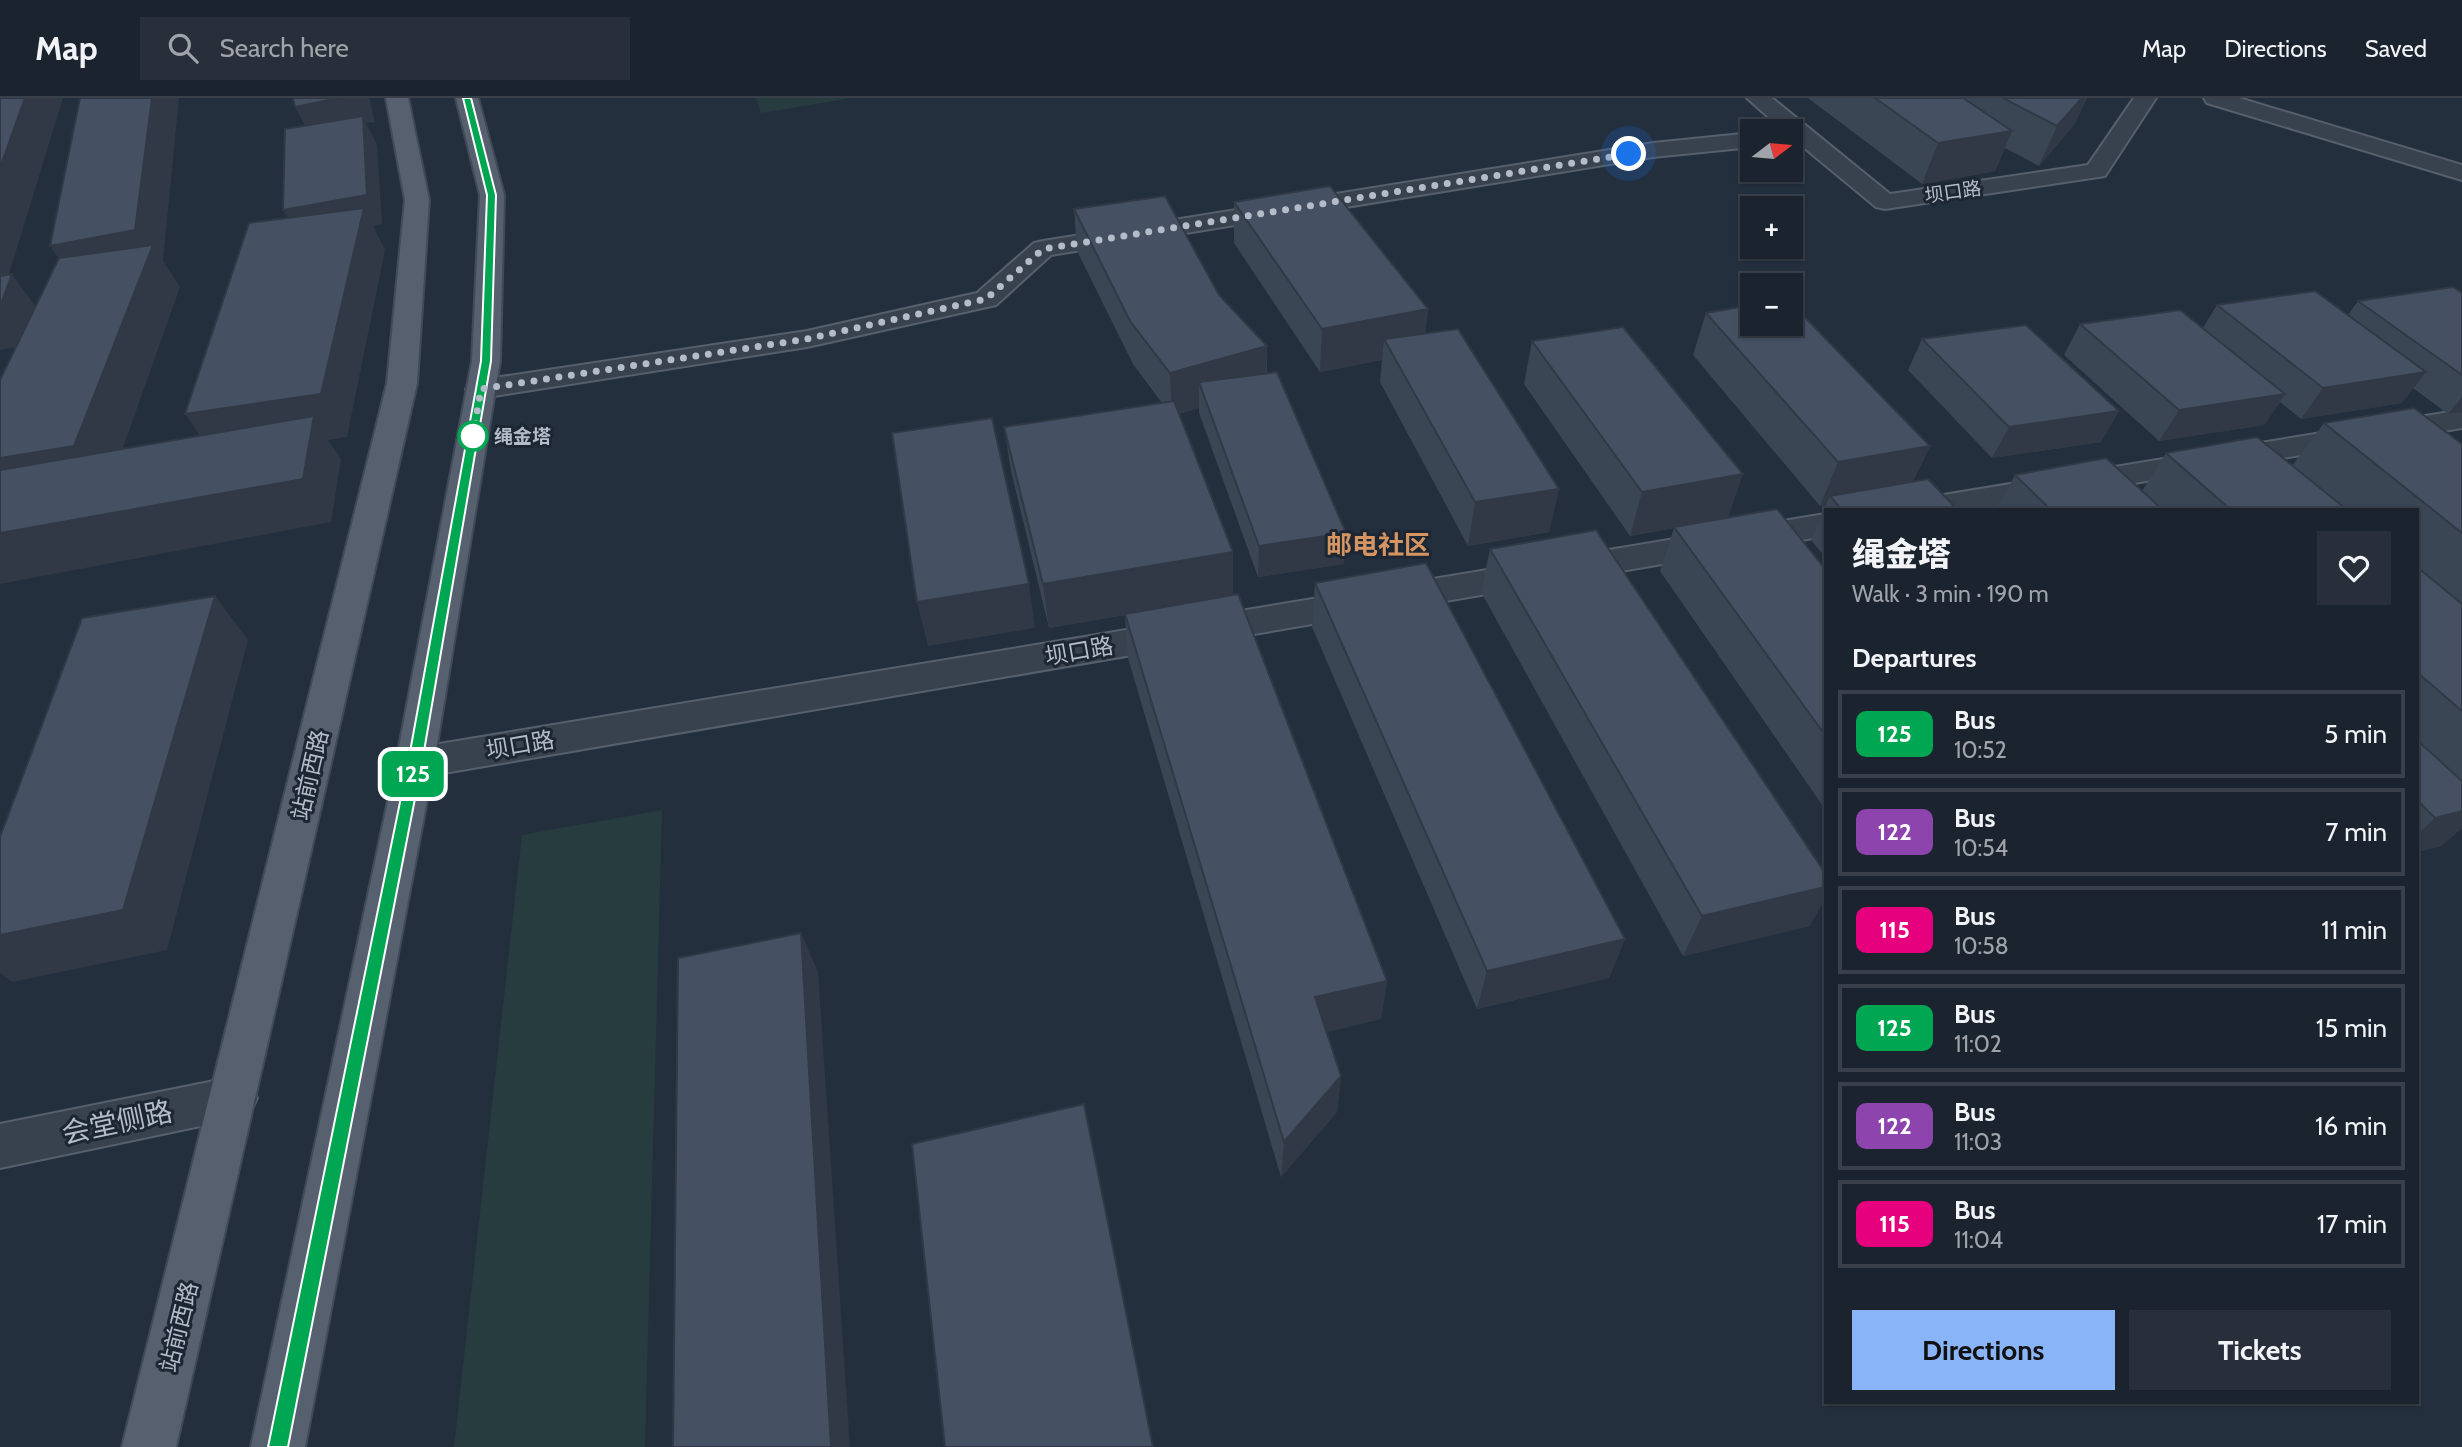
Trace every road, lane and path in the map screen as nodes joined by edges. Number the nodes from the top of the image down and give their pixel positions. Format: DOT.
graph roads {
  1 [pos="397,98"];
  2 [pos="467,98"];
  3 [pos="1758,98"];
  4 [pos="2145,98"];
  5 [pos="2215,98"];
  6 [pos="1780,119"];
  7 [pos="1803,140"];
  8 [pos="1740,141"];
  9 [pos="2462,173"];
  10 [pos="481,389"];
  11 [pos="2462,419"];
  12 [pos="1925,508"];
  13 [pos="1824,525"];
  14 [pos="415,763"];
  15 [pos="234,1098"];
  16 [pos="0,1146"];
  17 [pos="149,1447"];
  18 [pos="278,1447"];
  1 -- 15 [label="main road, 站前西路"];
  2 -- 10 [label="main road"];
  3 -- 6 [label="street, 坝口路"];
  4 -- 7 [label="street, 坝口路"];
  5 -- 9 [label="street"];
  8 -- 10 [label="street"];
  10 -- 14 [label="main road"];
  11 -- 12 [label="street"];
  13 -- 14 [label="street, 坝口路"];
  14 -- 18 [label="main road"];
  15 -- 16 [label="street, 会堂侧路"];
  15 -- 17 [label="main road, 站前西路"];
}
